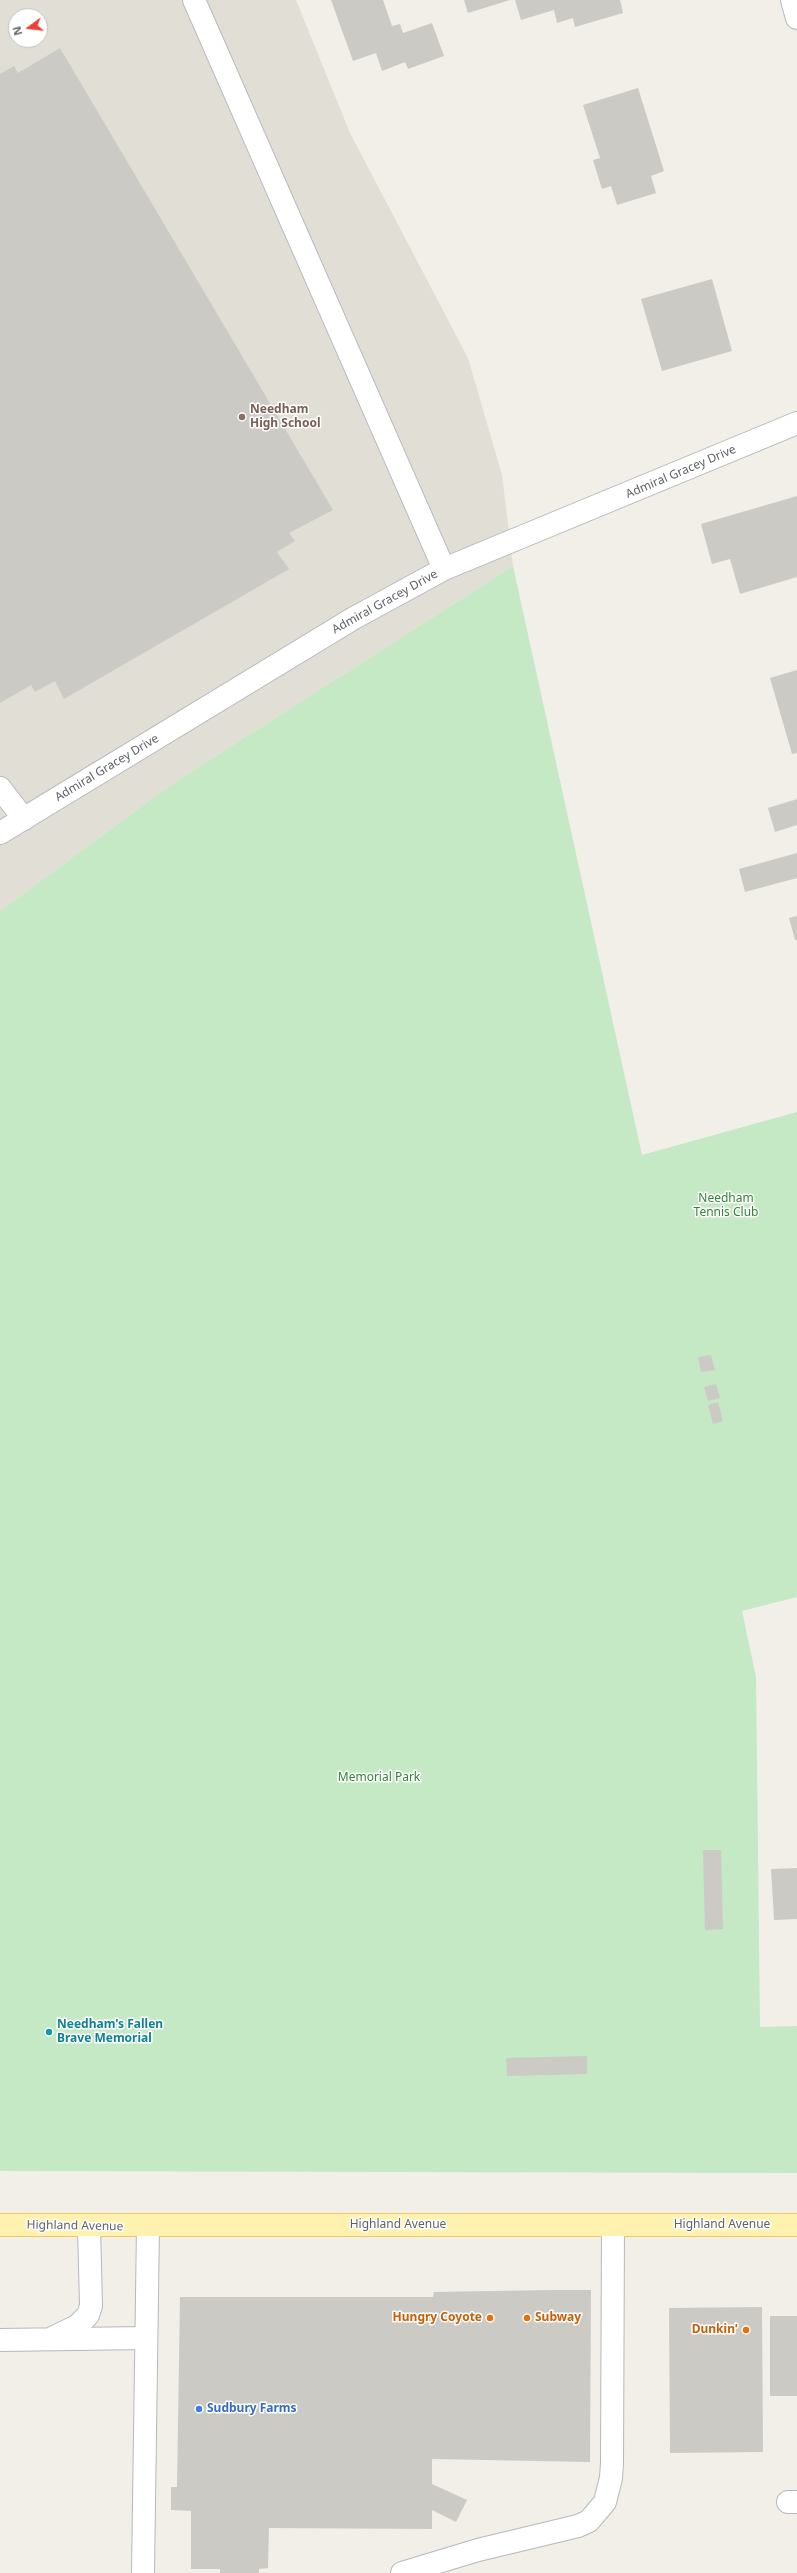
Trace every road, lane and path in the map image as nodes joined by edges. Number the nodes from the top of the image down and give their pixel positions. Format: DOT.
graph roads {
  1 [pos="194,0"];
  2 [pos="792,0"];
  3 [pos="797,18"];
  4 [pos="797,423"];
  5 [pos="444,569"];
  6 [pos="0,788"];
  7 [pos="24,819"];
  8 [pos="0,834"];
  9 [pos="0,2225"];
  10 [pos="613,2225"];
  11 [pos="797,2225"];
  12 [pos="89,2226"];
  13 [pos="148,2227"];
  14 [pos="145,2338"];
  15 [pos="0,2340"];
  16 [pos="44,2340"];
  17 [pos="143,2573"];
  18 [pos="402,2573"];
  1 -- 5 [label="street"];
  2 -- 3 [label="street"];
  4 -- 5 [label="street, Admiral Gracey Drive"];
  5 -- 7 [label="street, Admiral Gracey Drive"];
  6 -- 7 [label="street"];
  7 -- 8 [label="street, Admiral Gracey Drive"];
  9 -- 12 [label="main road, Highland Avenue"];
  10 -- 11 [label="main road, Highland Avenue"];
  10 -- 13 [label="main road, Highland Avenue"];
  10 -- 18 [label="street"];
  12 -- 13 [label="main road, Highland Avenue"];
  12 -- 16 [label="street"];
  13 -- 14 [label="street"];
  14 -- 16 [label="street"];
  14 -- 17 [label="street"];
  15 -- 16 [label="street"];
}
